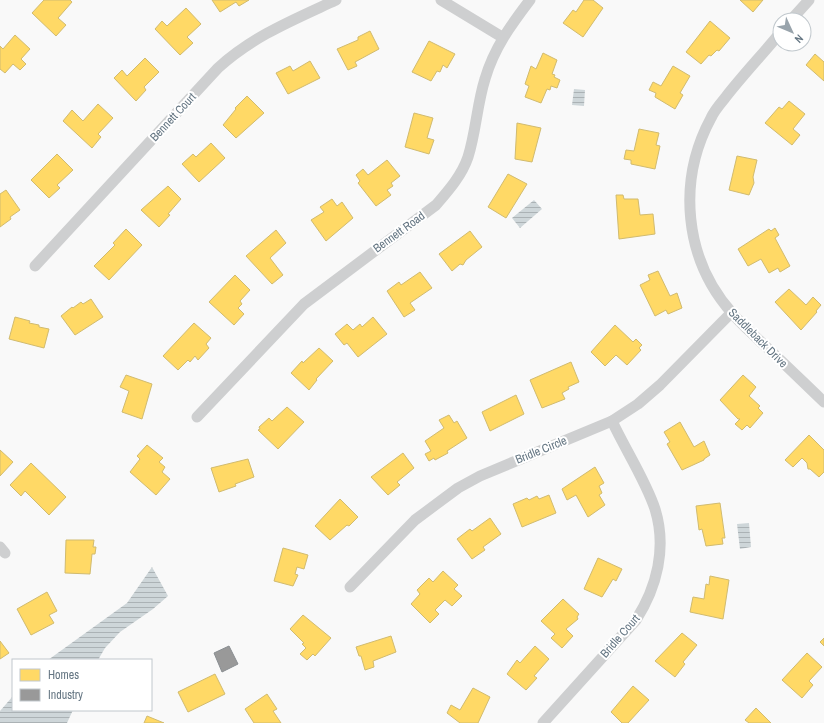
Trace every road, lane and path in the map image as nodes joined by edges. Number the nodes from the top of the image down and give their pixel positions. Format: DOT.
graph roads {
  1 [pos="336,0"];
  2 [pos="441,0"];
  3 [pos="530,0"];
  4 [pos="809,0"];
  5 [pos="798,12"];
  6 [pos="502,37"];
  7 [pos="772,43"];
  8 [pos="35,266"];
  9 [pos="731,313"];
  10 [pos="824,402"];
  11 [pos="197,417"];
  12 [pos="612,421"];
  13 [pos="350,587"];
  14 [pos="543,723"];
  1 -- 8 [label="street, Bennett Court"];
  2 -- 6 [label="street"];
  3 -- 6 [label="street, Bennett Road"];
  4 -- 5 [label="street"];
  6 -- 11 [label="street, Bennett Road"];
  7 -- 9 [label="street, Saddleback Drive"];
  9 -- 10 [label="street, Saddleback Drive"];
  9 -- 12 [label="street, Bridle Circle"];
  12 -- 13 [label="street, Bridle Circle"];
  12 -- 14 [label="street, Bridle Court"];
}
